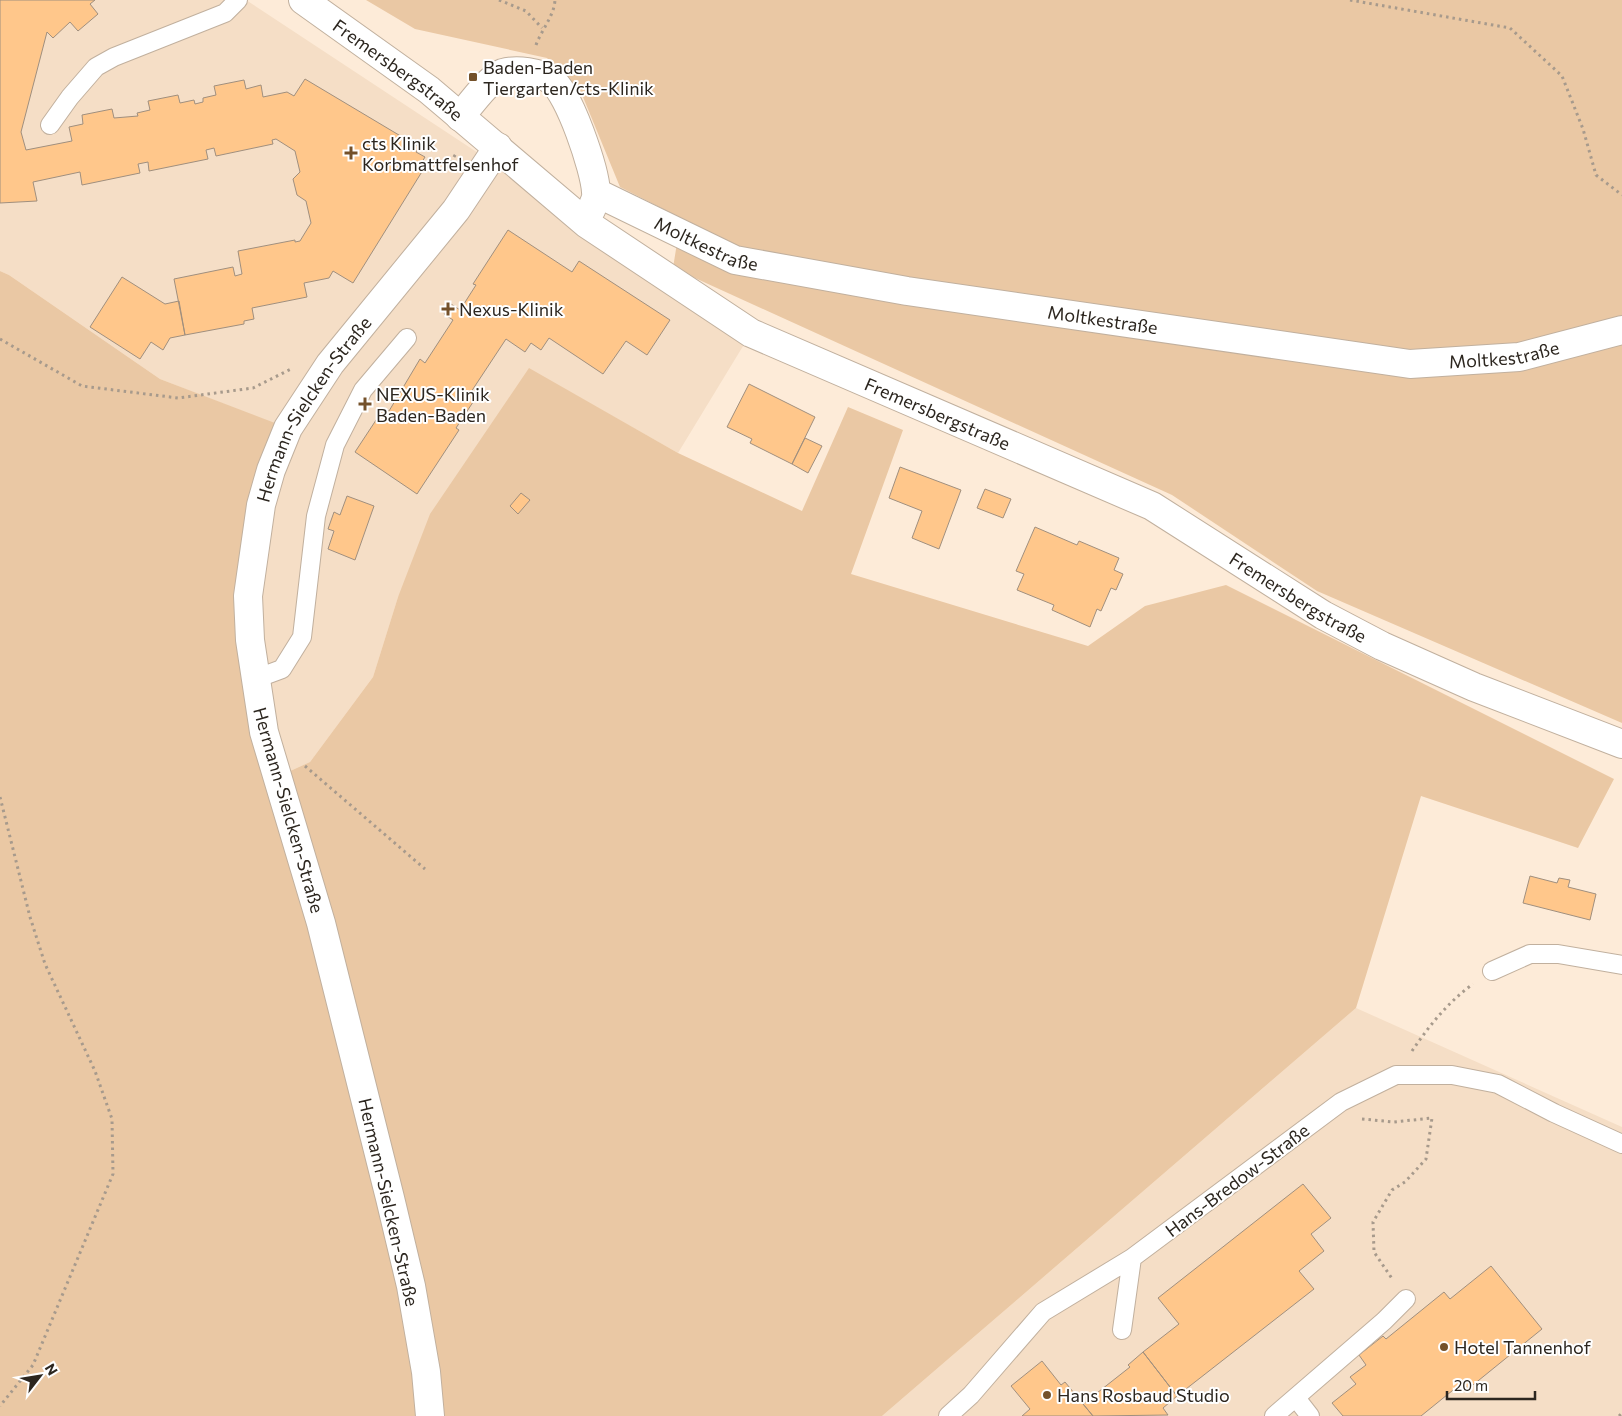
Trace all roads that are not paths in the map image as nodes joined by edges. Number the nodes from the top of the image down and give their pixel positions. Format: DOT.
graph roads {
  1 [pos="238,0"];
  2 [pos="303,0"];
  3 [pos="460,116"];
  4 [pos="50,125"];
  5 [pos="498,147"];
  6 [pos="597,193"];
  7 [pos="587,224"];
  8 [pos="1622,330"];
  9 [pos="407,338"];
  10 [pos="255,679"];
  11 [pos="1622,744"];
  12 [pos="1622,965"];
  13 [pos="1492,971"];
  14 [pos="1622,1144"];
  15 [pos="1132,1258"];
  16 [pos="1402,1293"];
  17 [pos="1122,1330"];
  18 [pos="1296,1398"];
  19 [pos="430,1416"];
  20 [pos="948,1416"];
  21 [pos="1274,1416"];
  22 [pos="1310,1416"];
  1 -- 4 [label="lane"];
  2 -- 3 [label="street, Fremersbergstraße"];
  3 -- 5 [label="street, Fremersbergstraße"];
  3 -- 6 [label="street"];
  5 -- 7 [label="street, Fremersbergstraße"];
  5 -- 10 [label="street, Hermann-Sielcken-Straße"];
  6 -- 7 [label="street"];
  6 -- 8 [label="street, Moltkestraße"];
  7 -- 11 [label="street, Fremersbergstraße"];
  9 -- 10 [label="lane"];
  10 -- 19 [label="street, Hermann-Sielcken-Straße"];
  12 -- 13 [label="lane"];
  14 -- 15 [label="lane, Hans-Bredow-Straße"];
  15 -- 17 [label="lane"];
  15 -- 20 [label="lane, Hans-Bredow-Straße"];
  16 -- 18 [label="lane"];
  18 -- 21 [label="lane"];
  18 -- 22 [label="lane"];
}
